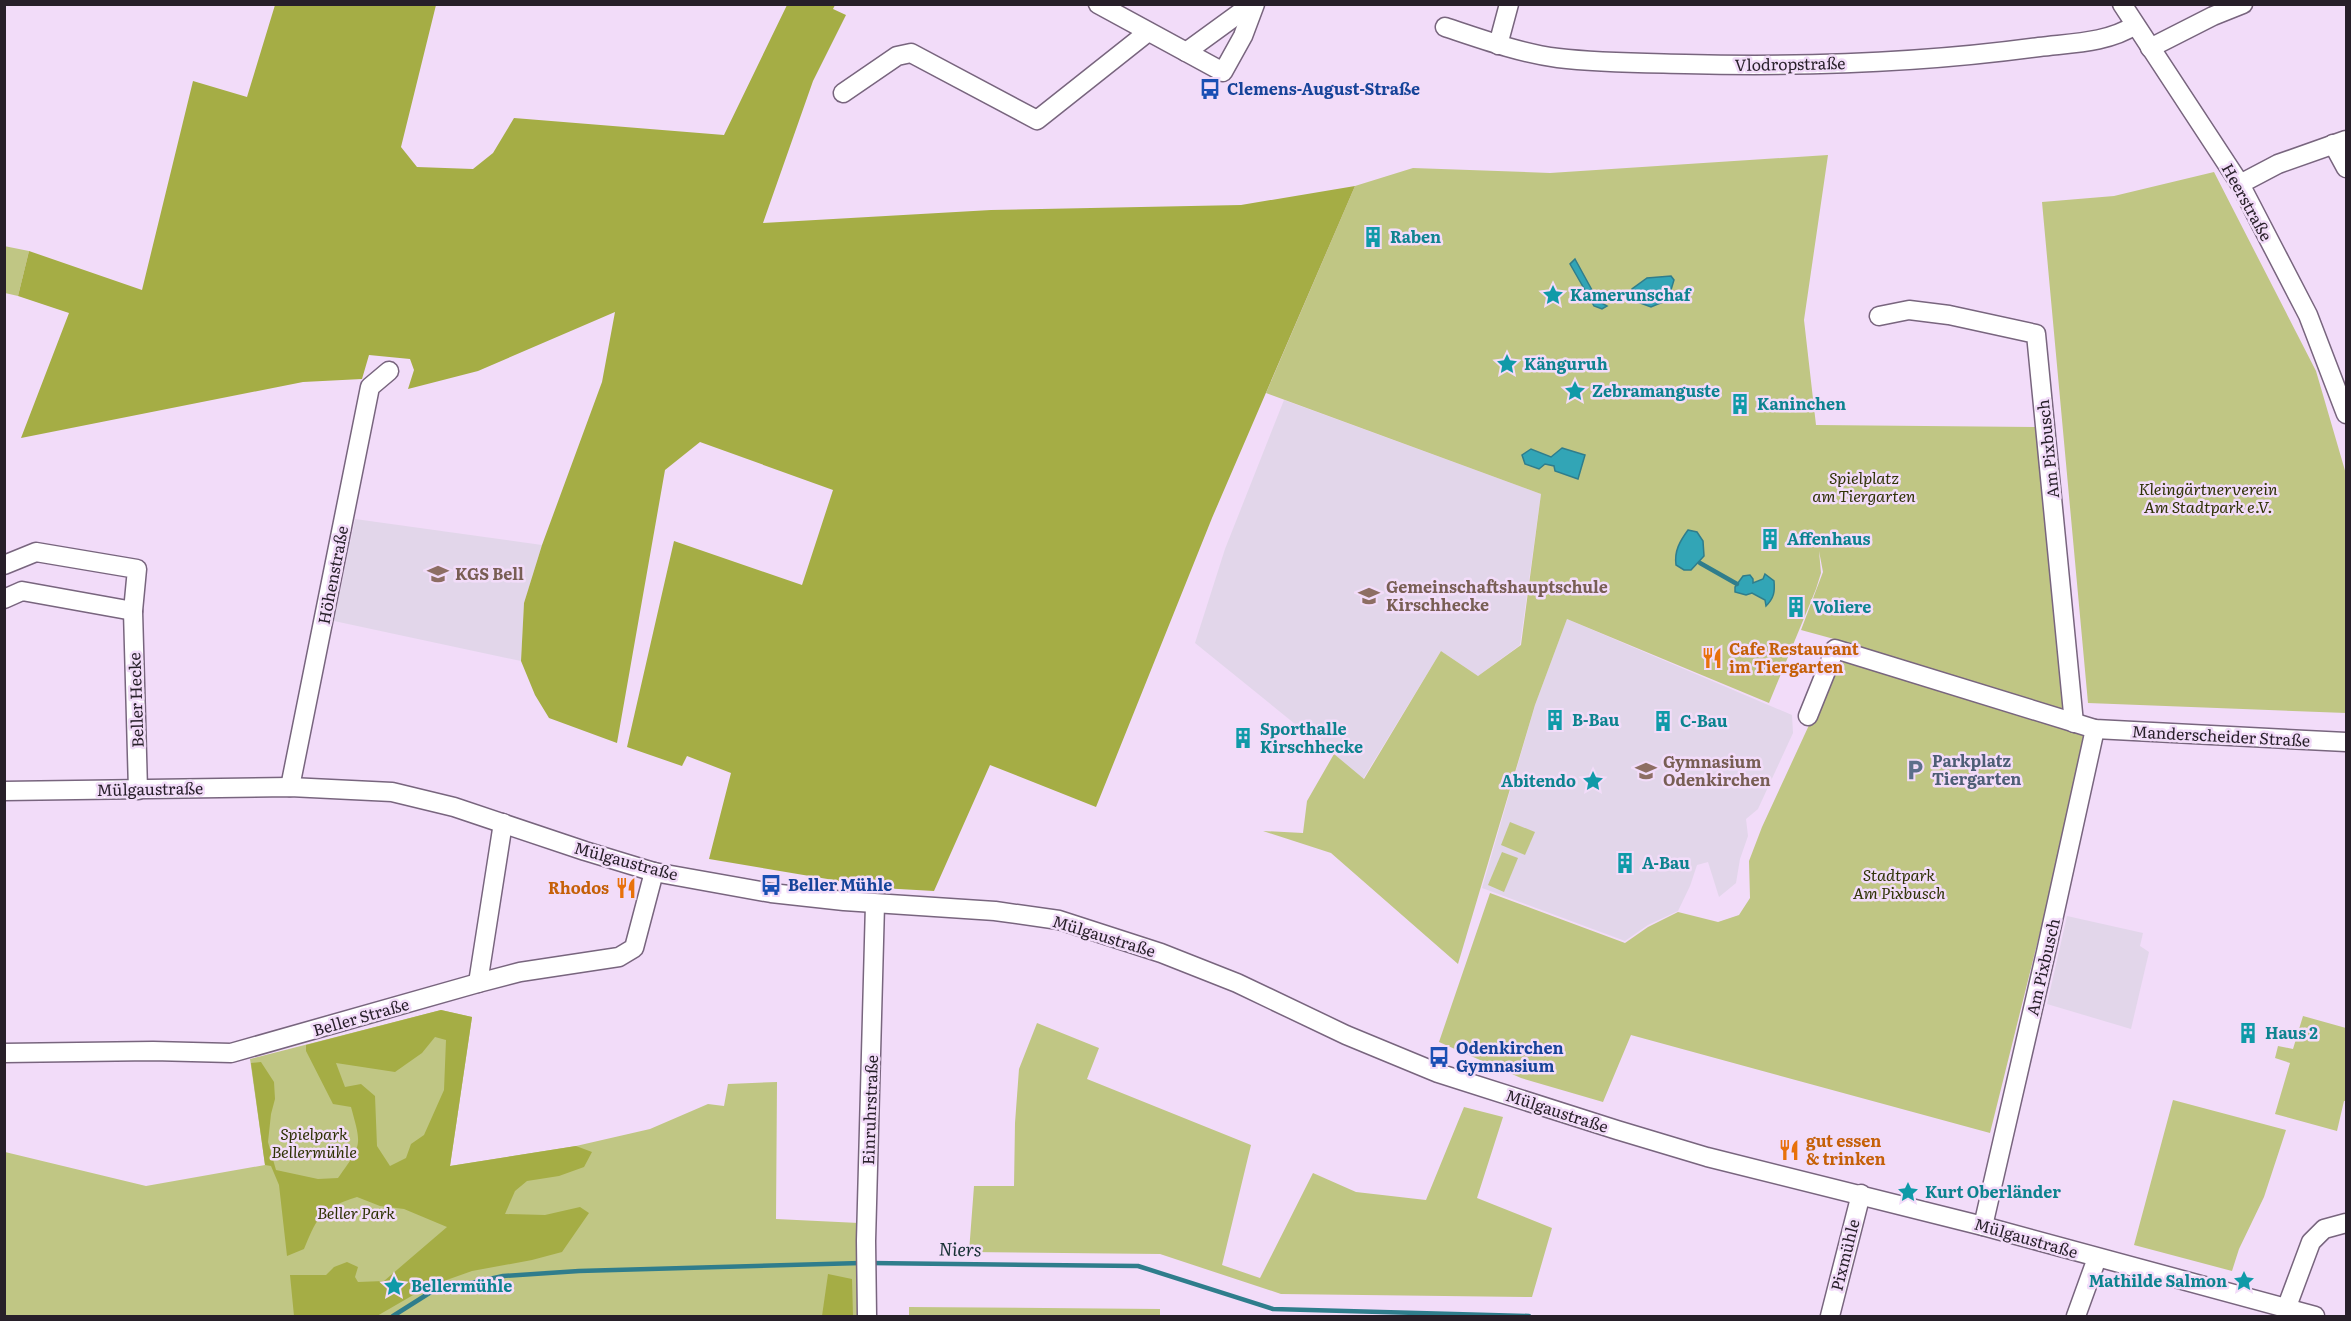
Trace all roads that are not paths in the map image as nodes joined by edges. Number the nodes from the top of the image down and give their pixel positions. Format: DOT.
graph roads {
  1 [pos="1098,4"];
  2 [pos="1254,4"];
  3 [pos="1509,4"];
  4 [pos="2122,4"];
  5 [pos="2243,4"];
  6 [pos="2135,25"];
  7 [pos="1445,27"];
  8 [pos="1148,32"];
  9 [pos="1498,45"];
  10 [pos="2150,48"];
  11 [pos="1186,52"];
  12 [pos="843,93"];
  13 [pos="2340,142"];
  14 [pos="2346,168"];
  15 [pos="2240,184"];
  16 [pos="1879,316"];
  17 [pos="389,371"];
  18 [pos="2346,414"];
  19 [pos="4,565"];
  20 [pos="4,599"];
  21 [pos="133,611"];
  22 [pos="1808,716"];
  23 [pos="2074,723"];
  24 [pos="2095,729"];
  25 [pos="2346,742"];
  26 [pos="290,787"];
  27 [pos="138,790"];
  28 [pos="4,791"];
  29 [pos="503,823"];
  30 [pos="654,872"];
  31 [pos="875,904"];
  32 [pos="478,983"];
  33 [pos="4,1053"];
  34 [pos="1861,1194"];
  35 [pos="2346,1223"];
  36 [pos="1983,1226"];
  37 [pos="2097,1258"];
  38 [pos="2286,1309"];
  39 [pos="867,1317"];
  40 [pos="1830,1317"];
  41 [pos="2076,1317"];
  42 [pos="2315,1317"];
  1 -- 8 [label="street"];
  2 -- 11 [label="street"];
  2 -- 11 [label="street"];
  3 -- 9 [label="street"];
  4 -- 6 [label="street, Heerstraße"];
  5 -- 10 [label="street"];
  6 -- 9 [label="street, Vlodropstraße"];
  6 -- 10 [label="street, Heerstraße"];
  7 -- 9 [label="street, Vlodropstraße"];
  8 -- 11 [label="street"];
  8 -- 12 [label="street"];
  10 -- 15 [label="street, Heerstraße"];
  13 -- 14 [label="street"];
  13 -- 15 [label="street"];
  15 -- 18 [label="street, Heerstraße"];
  16 -- 23 [label="street, Am Pixbusch"];
  17 -- 26 [label="street, Höhenstraße"];
  19 -- 21 [label="street, Beller Hecke"];
  20 -- 21 [label="street"];
  21 -- 27 [label="street, Beller Hecke"];
  22 -- 23 [label="street"];
  23 -- 24 [label="street"];
  24 -- 25 [label="street, Manderscheider Straße"];
  24 -- 36 [label="street, Am Pixbusch"];
  26 -- 27 [label="street, Mülgaustraße"];
  26 -- 29 [label="street, Mülgaustraße"];
  27 -- 28 [label="street, Mülgaustraße"];
  29 -- 30 [label="street, Mülgaustraße"];
  29 -- 32 [label="street"];
  30 -- 31 [label="street, Mülgaustraße"];
  30 -- 32 [label="street, Beller Straße"];
  31 -- 34 [label="street, Mülgaustraße"];
  31 -- 39 [label="street, Einruhrstraße"];
  32 -- 33 [label="street, Beller Straße"];
  34 -- 36 [label="street, Mülgaustraße"];
  34 -- 40 [label="street, Pixmühle"];
  35 -- 38 [label="street"];
  36 -- 37 [label="street, Mülgaustraße"];
  37 -- 38 [label="street, Mülgaustraße"];
  37 -- 41 [label="street"];
  38 -- 42 [label="street, Mülgaustraße"];
}
